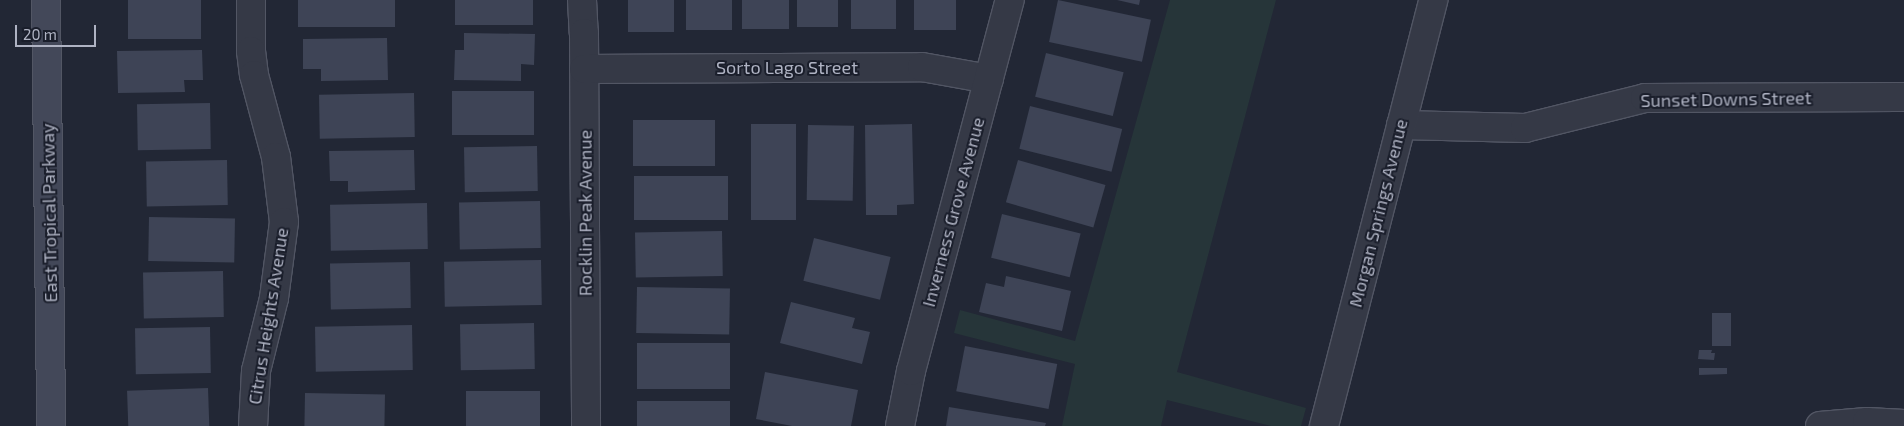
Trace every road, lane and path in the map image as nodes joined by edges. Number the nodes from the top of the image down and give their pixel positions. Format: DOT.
graph roads {
  1 [pos="46,0"];
  2 [pos="251,0"];
  3 [pos="582,0"];
  4 [pos="1010,0"];
  5 [pos="1433,0"];
  6 [pos="584,69"];
  7 [pos="989,79"];
  8 [pos="1904,97"];
  9 [pos="1401,125"];
  10 [pos="1904,424"];
  11 [pos="52,426"];
  12 [pos="253,426"];
  13 [pos="586,426"];
  14 [pos="900,426"];
  15 [pos="1324,426"];
  16 [pos="1820,426"];
  1 -- 11 [label="main road, East Tropical Parkway"];
  2 -- 12 [label="street, Citrus Heights Avenue"];
  3 -- 6 [label="street, Rocklin Peak Avenue"];
  4 -- 7 [label="street, Inverness Grove Avenue"];
  5 -- 9 [label="street, Morgan Springs Avenue"];
  6 -- 7 [label="street, Sorto Lago Street"];
  6 -- 13 [label="street, Rocklin Peak Avenue"];
  7 -- 14 [label="street, Inverness Grove Avenue"];
  8 -- 9 [label="street, Sunset Downs Street"];
  9 -- 15 [label="street, Morgan Springs Avenue"];
  10 -- 16 [label="street"];
}
